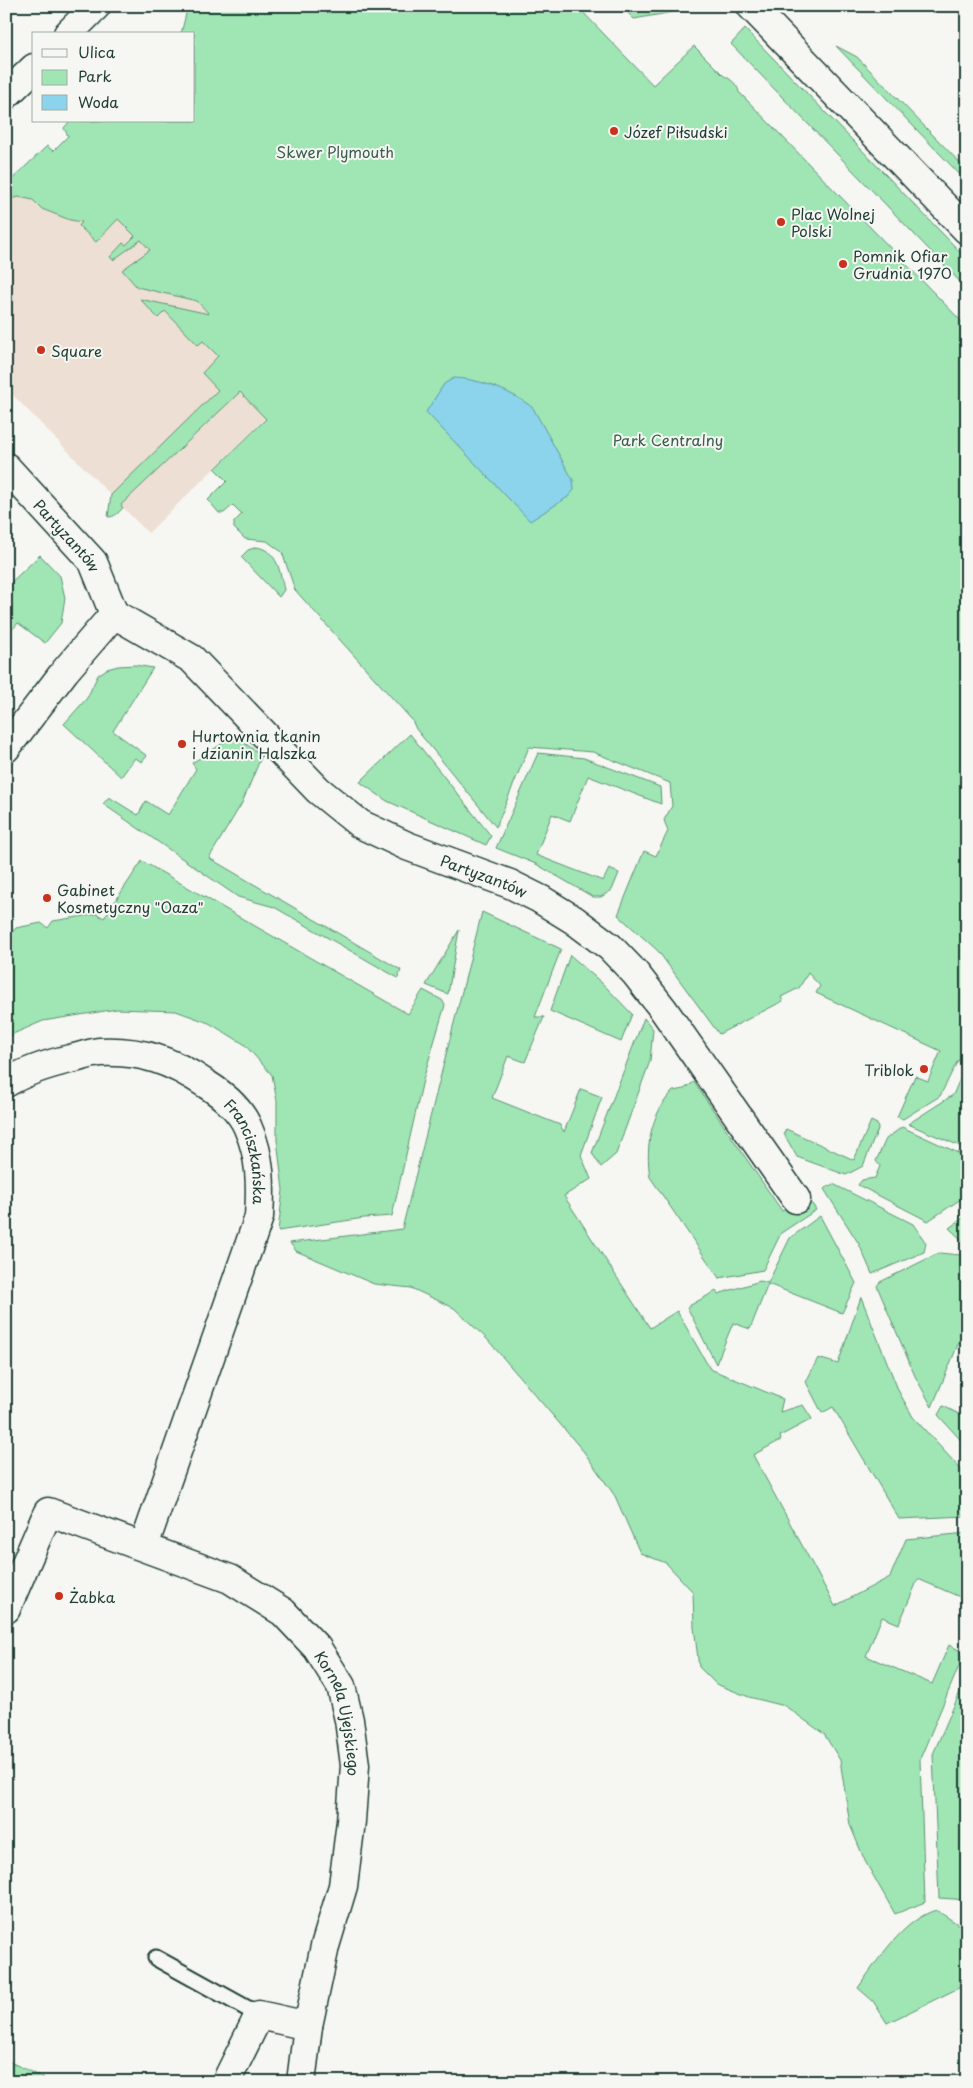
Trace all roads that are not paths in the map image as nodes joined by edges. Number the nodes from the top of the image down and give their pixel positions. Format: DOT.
graph roads {
  1 [pos="96,6"];
  2 [pos="751,6"];
  3 [pos="70,32"];
  4 [pos="32,70"];
  5 [pos="6,95"];
  6 [pos="967,230"];
  7 [pos="6,466"];
  8 [pos="114,614"];
  9 [pos="6,748"];
  10 [pos="6,1083"];
  11 [pos="796,1199"];
  12 [pos="144,1546"];
  13 [pos="6,1609"];
  14 [pos="156,1958"];
  15 [pos="259,2015"];
  16 [pos="308,2026"];
  17 [pos="226,2082"];
  18 [pos="301,2082"];
  1 -- 3 [label="street"];
  2 -- 6 [label="street"];
  4 -- 5 [label="street"];
  7 -- 8 [label="street, Partyzantów"];
  8 -- 9 [label="street"];
  8 -- 11 [label="street, Partyzantów"];
  10 -- 12 [label="street, Franciszkańska"];
  12 -- 13 [label="street, Kornela Ujejskiego"];
  12 -- 16 [label="street, Kornela Ujejskiego"];
  14 -- 15 [label="lane"];
  15 -- 16 [label="street"];
  15 -- 17 [label="street"];
  16 -- 18 [label="street, Kornela Ujejskiego"];
}
